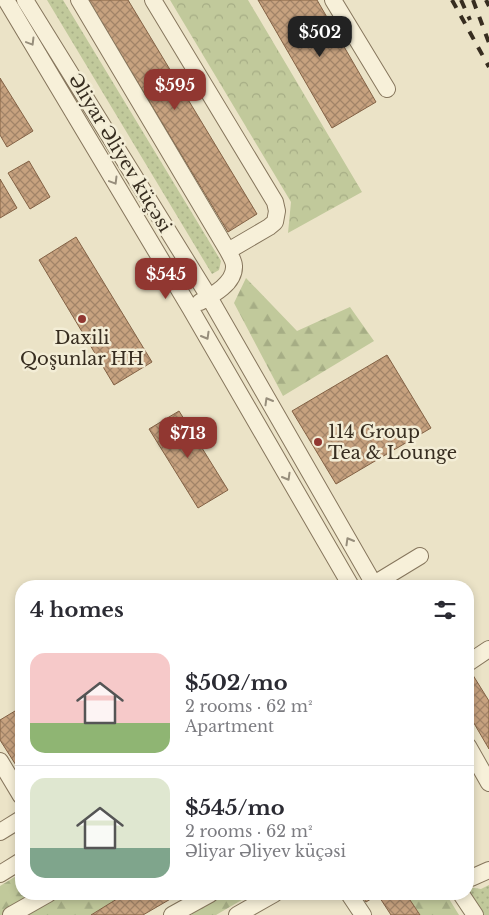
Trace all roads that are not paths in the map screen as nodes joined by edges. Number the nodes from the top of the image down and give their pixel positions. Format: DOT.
graph roads {
  1 [pos="6,0"];
  2 [pos="25,0"];
  3 [pos="79,0"];
  4 [pos="153,0"];
  5 [pos="333,0"];
  6 [pos="387,88"];
  7 [pos="228,251"];
  8 [pos="209,298"];
  9 [pos="190,308"];
  10 [pos="420,556"];
  11 [pos="348,580"];
  12 [pos="371,580"];
  13 [pos="382,580"];
  14 [pos="489,650"];
  15 [pos="474,659"];
  16 [pos="474,757"];
  17 [pos="3,771"];
  18 [pos="489,783"];
  19 [pos="15,788"];
  20 [pos="15,823"];
  21 [pos="0,832"];
  22 [pos="15,865"];
  23 [pos="489,870"];
  24 [pos="0,874"];
  25 [pos="474,877"];
  26 [pos="38,900"];
  27 [pos="199,900"];
  28 [pos="263,900"];
  29 [pos="353,900"];
  30 [pos="465,900"];
  31 [pos="12,915"];
  32 [pos="172,915"];
  33 [pos="237,915"];
  34 [pos="363,915"];
  35 [pos="475,915"];
  1 -- 9 [label="street, Əliyar Əliyev küçəsi, one-way"];
  2 -- 8 [label="street, Əliyar Əliyev küçəsi"];
  3 -- 7 [label="street"];
  4 -- 7 [label="street"];
  5 -- 6 [label="street"];
  7 -- 8 [label="street"];
  8 -- 9 [label="street"];
  12 -- 8 [label="street, Əliyar Əliyev küçəsi, one-way"];
  9 -- 11 [label="street, Əliyar Əliyev küçəsi, one-way"];
  10 -- 13 [label="street"];
  14 -- 15 [label="street"];
  16 -- 18 [label="street"];
  17 -- 19 [label="street"];
  20 -- 21 [label="street"];
  22 -- 24 [label="street"];
  23 -- 25 [label="street"];
  26 -- 31 [label="street"];
  27 -- 32 [label="street"];
  28 -- 33 [label="street"];
  29 -- 34 [label="street"];
  30 -- 35 [label="street"];
}
